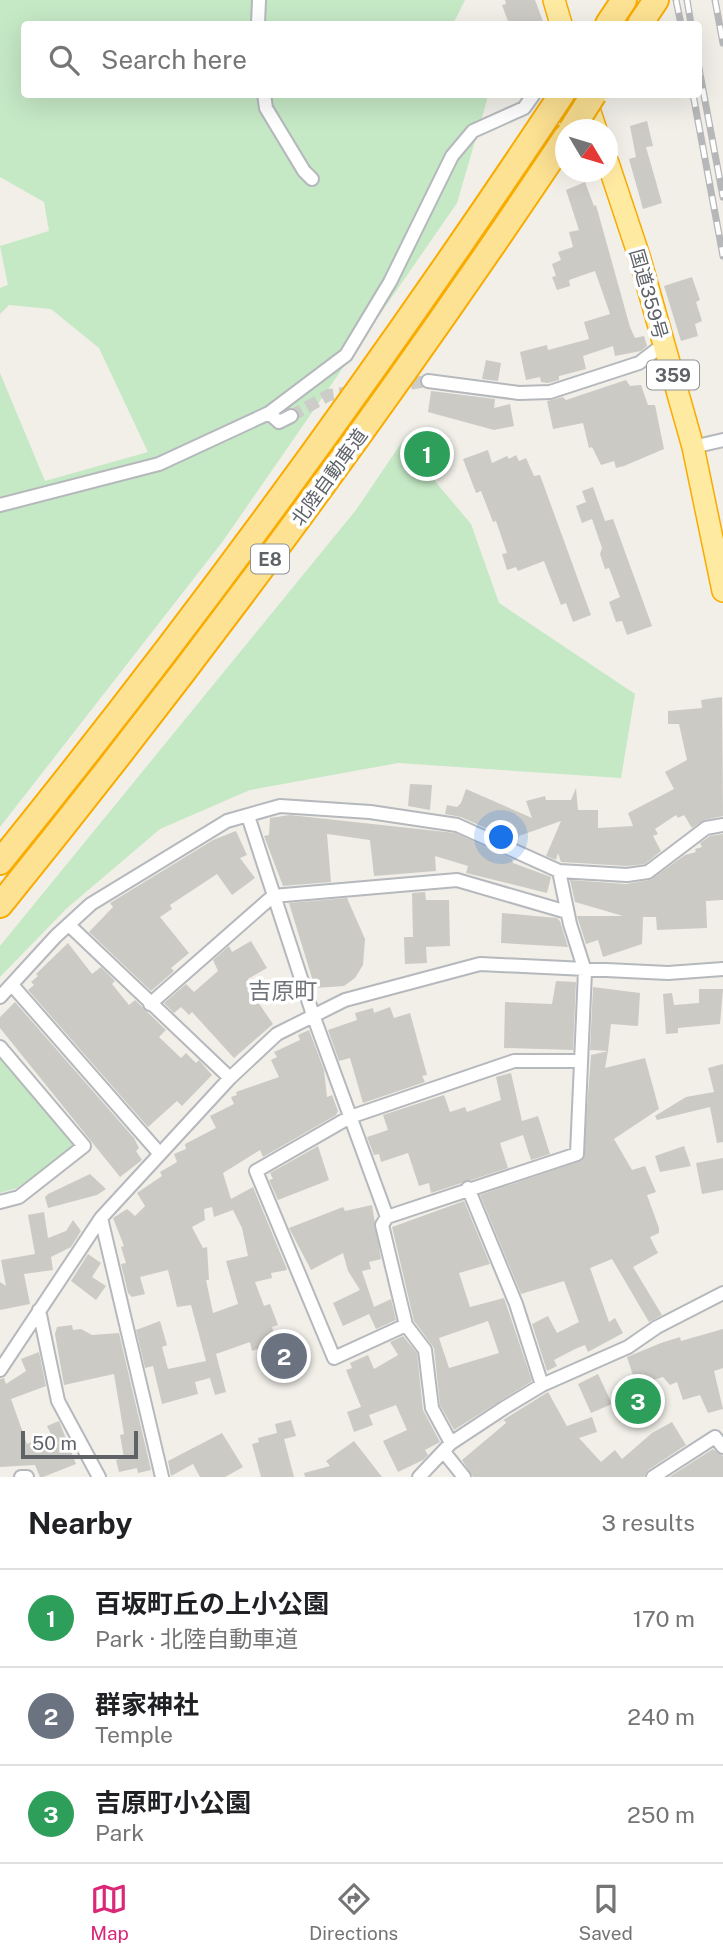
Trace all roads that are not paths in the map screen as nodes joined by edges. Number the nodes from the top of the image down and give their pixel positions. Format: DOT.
graph roads {
  1 [pos="260,0"];
  2 [pos="554,0"];
  3 [pos="624,0"];
  4 [pos="656,0"];
  5 [pos="258,21"];
  6 [pos="560,21"];
  7 [pos="610,21"];
  8 [pos="642,21"];
  9 [pos="265,98"];
  10 [pos="531,98"];
  11 [pos="559,98"];
  12 [pos="585,98"];
  13 [pos="591,98"];
  14 [pos="578,119"];
  15 [pos="592,119"];
  16 [pos="555,153"];
  17 [pos="312,179"];
  18 [pos="614,182"];
  19 [pos="664,344"];
  20 [pos="428,381"];
  21 [pos="269,413"];
  22 [pos="291,416"];
  23 [pos="723,440"];
  24 [pos="693,447"];
  25 [pos="0,505"];
  26 [pos="723,591"];
  27 [pos="248,816"];
  28 [pos="723,825"];
  29 [pos="0,862"];
  30 [pos="559,871"];
  31 [pos="273,897"];
  32 [pos="0,905"];
  33 [pos="567,912"];
  34 [pos="71,926"];
  35 [pos="723,969"];
  36 [pos="585,971"];
  37 [pos="12,985"];
  38 [pos="0,997"];
  39 [pos="150,1004"];
  40 [pos="313,1015"];
  41 [pos="0,1047"];
  42 [pos="581,1061"];
  43 [pos="230,1078"];
  44 [pos="350,1117"];
  45 [pos="160,1154"];
  46 [pos="468,1188"];
  47 [pos="0,1202"];
  48 [pos="387,1217"];
  49 [pos="101,1218"];
  50 [pos="723,1293"];
  51 [pos="39,1310"];
  52 [pos="406,1325"];
  53 [pos="0,1370"];
  54 [pos="542,1385"];
  55 [pos="447,1447"];
  56 [pos="723,1447"];
  57 [pos="21,1477"];
  58 [pos="27,1477"];
  59 [pos="99,1477"];
  60 [pos="162,1477"];
  61 [pos="419,1477"];
  62 [pos="464,1477"];
  63 [pos="653,1477"];
  1 -- 5 [label="street"];
  2 -- 6 [label="highway"];
  3 -- 7 [label="highway"];
  4 -- 8 [label="highway"];
  9 -- 17 [label="street"];
  10 -- 21 [label="street"];
  11 -- 29 [label="highway, 北陸自動車道 / E8"];
  12 -- 15 [label="highway"];
  13 -- 14 [label="highway, bridge"];
  16 -- 32 [label="highway, 北陸自動車道 / E8"];
  18 -- 19 [label="highway, 国道359号 / 359"];
  19 -- 20 [label="street"];
  19 -- 24 [label="highway, 国道359号 / 359"];
  21 -- 22 [label="street"];
  21 -- 25 [label="street"];
  23 -- 24 [label="street"];
  24 -- 26 [label="highway, 国道359号 / 359"];
  27 -- 30 [label="street"];
  27 -- 31 [label="street"];
  27 -- 34 [label="street"];
  28 -- 30 [label="street"];
  30 -- 33 [label="street"];
  31 -- 33 [label="street"];
  31 -- 39 [label="street"];
  31 -- 40 [label="street"];
  33 -- 36 [label="street"];
  34 -- 37 [label="street"];
  34 -- 39 [label="street"];
  35 -- 36 [label="street"];
  36 -- 40 [label="street"];
  36 -- 42 [label="street"];
  37 -- 38 [label="street"];
  37 -- 45 [label="street"];
  39 -- 43 [label="street"];
  40 -- 43 [label="street"];
  40 -- 44 [label="street"];
  41 -- 47 [label="street"];
  42 -- 44 [label="street"];
  42 -- 46 [label="street"];
  43 -- 45 [label="street"];
  44 -- 48 [label="street"];
  44 -- 52 [label="street"];
  45 -- 49 [label="street"];
  46 -- 48 [label="street"];
  46 -- 54 [label="street"];
  48 -- 52 [label="street"];
  49 -- 51 [label="street"];
  49 -- 60 [label="street"];
  50 -- 54 [label="street"];
  51 -- 53 [label="street"];
  51 -- 59 [label="street"];
  52 -- 55 [label="street"];
  54 -- 55 [label="street"];
  55 -- 61 [label="street"];
  55 -- 62 [label="street"];
  56 -- 63 [label="street"];
  57 -- 58 [label="street"];
}
